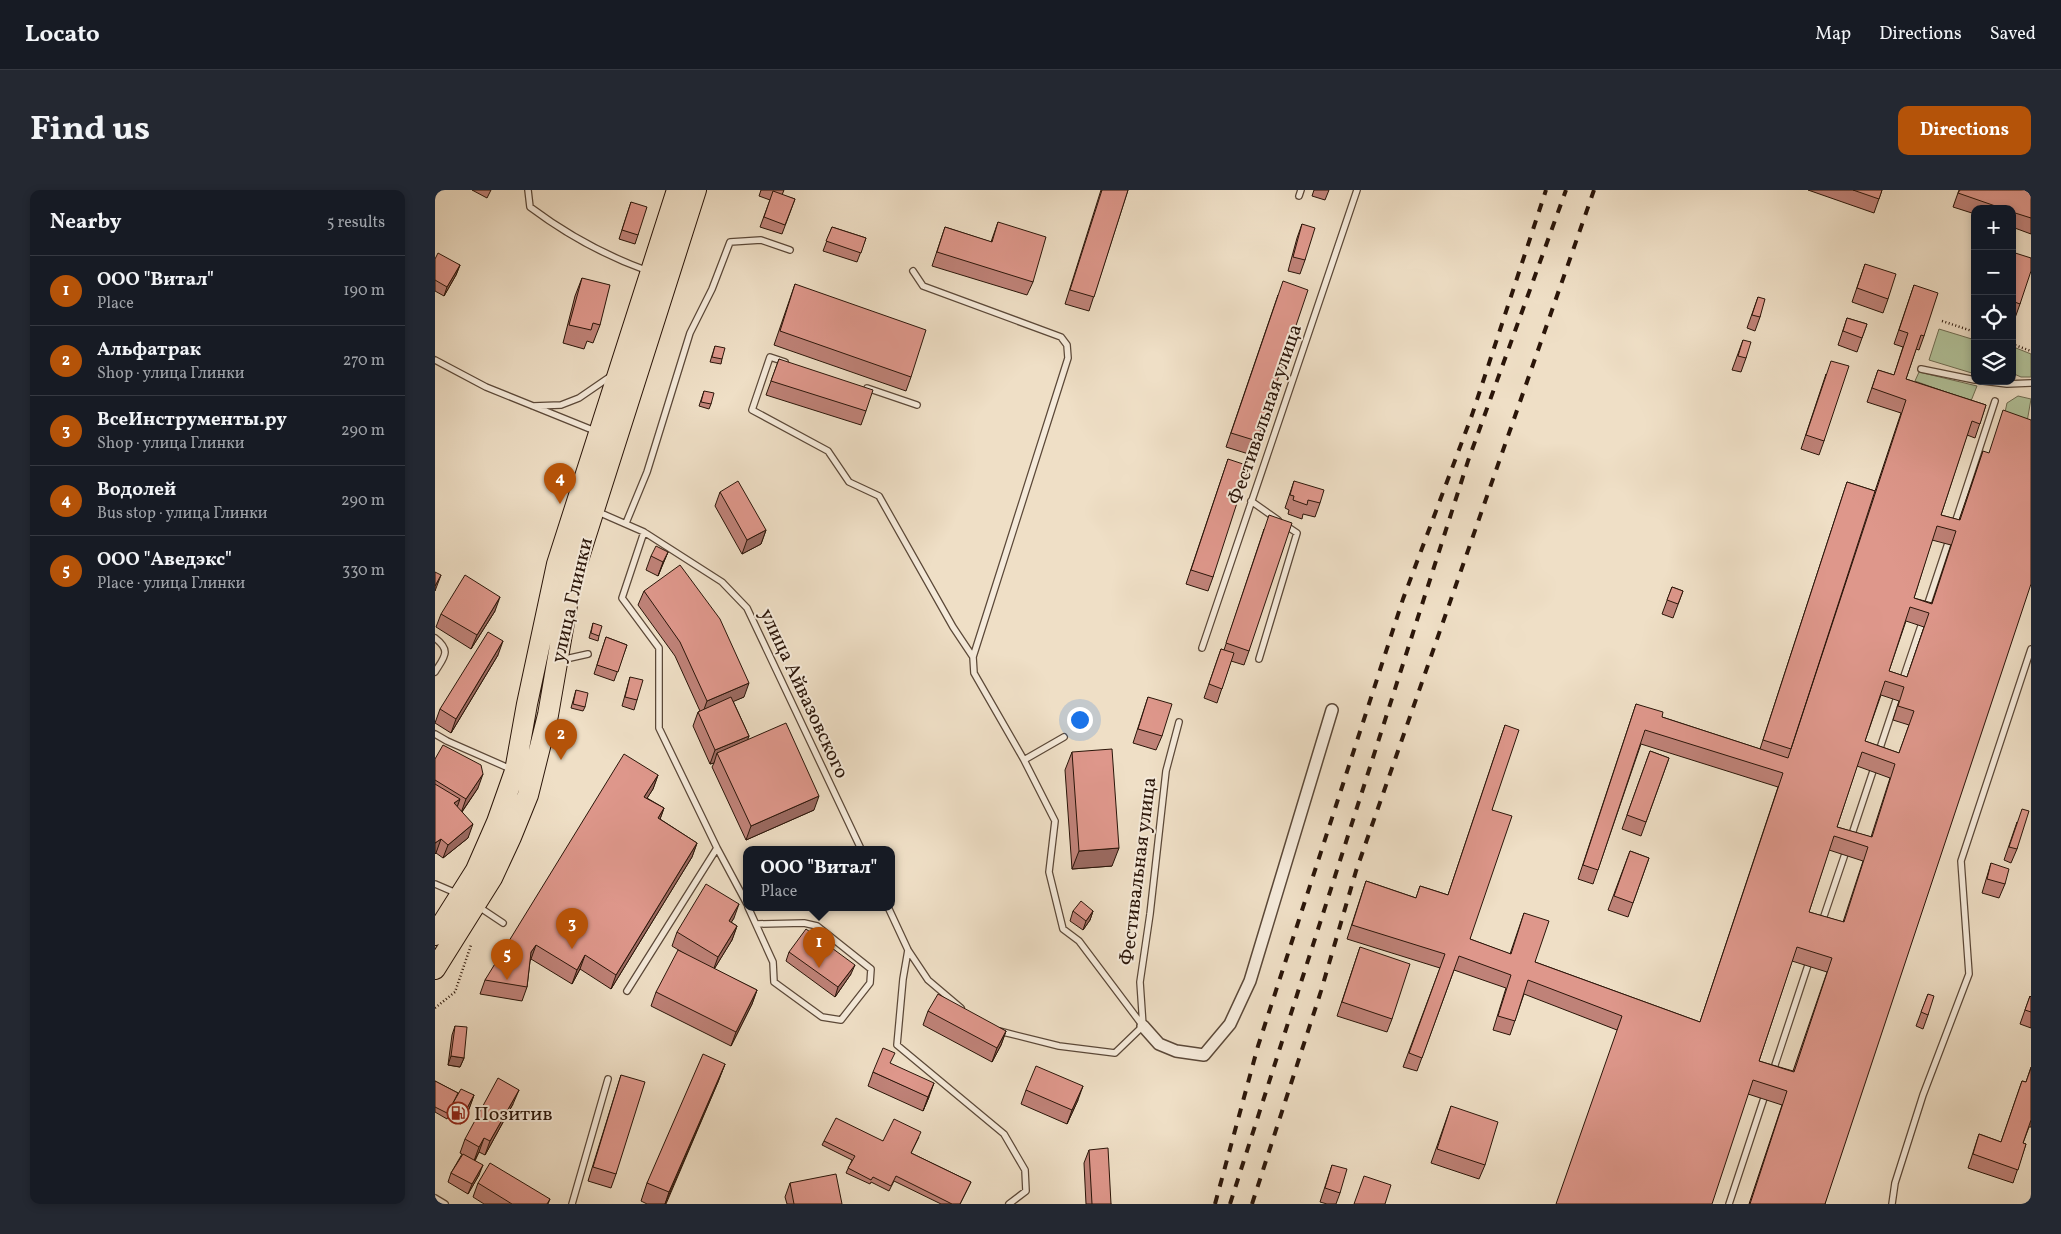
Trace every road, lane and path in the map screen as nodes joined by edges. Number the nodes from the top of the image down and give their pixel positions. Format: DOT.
graph roads {
  1 [pos="528,190"];
  2 [pos="696,190"];
  3 [pos="1357,190"];
  4 [pos="675,192"];
  5 [pos="790,250"];
  6 [pos="913,271"];
  7 [pos="660,275"];
  8 [pos="1942,321"];
  9 [pos="1971,331"];
  10 [pos="2016,345"];
  11 [pos="2031,350"];
  12 [pos="435,360"];
  13 [pos="789,363"];
  14 [pos="620,369"];
  15 [pos="1921,369"];
  16 [pos="1971,379"];
  17 [pos="2031,383"];
  18 [pos="2016,384"];
  19 [pos="862,387"];
  20 [pos="1995,401"];
  21 [pos="917,404"];
  22 [pos="530,406"];
  23 [pos="608,436"];
  24 [pos="1251,501"];
  25 [pos="593,510"];
  26 [pos="627,523"];
  27 [pos="644,532"];
  28 [pos="435,638"];
  29 [pos="1202,648"];
  30 [pos="2031,649"];
  31 [pos="588,654"];
  32 [pos="973,657"];
  33 [pos="1259,659"];
  34 [pos="557,661"];
  35 [pos="435,672"];
  36 [pos="1332,710"];
  37 [pos="1179,722"];
  38 [pos="435,734"];
  39 [pos="1064,737"];
  40 [pos="1024,760"];
  41 [pos="515,771"];
  42 [pos="860,846"];
  43 [pos="717,848"];
  44 [pos="435,884"];
  45 [pos="743,897"];
  46 [pos="468,900"];
  47 [pos="750,911"];
  48 [pos="890,911"];
  49 [pos="503,923"];
  50 [pos="757,924"];
  51 [pos="1820,930"];
  52 [pos="435,935"];
  53 [pos="472,940"];
  54 [pos="1813,949"];
  55 [pos="909,950"];
  56 [pos="435,969"];
  57 [pos="627,991"];
  58 [pos="435,1008"];
  59 [pos="964,1010"];
  60 [pos="1143,1026"];
  61 [pos="995,1029"];
  62 [pos="608,1079"];
  63 [pos="435,1198"];
  64 [pos="445,1204"];
  65 [pos="572,1204"];
  66 [pos="1009,1204"];
  67 [pos="1729,1204"];
  68 [pos="1892,1204"];
  1 -- 7 [label="lane"];
  2 -- 7 [label="highway, улица Глинки"];
  3 -- 24 [label="lane, Фестивальная улица"];
  4 -- 7 [label="highway, улица Глинки"];
  5 -- 26 [label="lane"];
  6 -- 32 [label="lane"];
  7 -- 14 [label="highway, улица Глинки"];
  7 -- 23 [label="highway, улица Глинки"];
  8 -- 9 [label="path"];
  10 -- 11 [label="path"];
  12 -- 22 [label="lane"];
  13 -- 32 [label="lane"];
  14 -- 22 [label="lane"];
  14 -- 23 [label="highway, улица Глинки"];
  15 -- 16 [label="lane"];
  17 -- 18 [label="lane"];
  19 -- 21 [label="lane"];
  20 -- 51 [label="lane"];
  22 -- 23 [label="lane"];
  23 -- 25 [label="highway, улица Глинки"];
  23 -- 41 [label="highway, улица Глинки"];
  24 -- 29 [label="lane, Фестивальная улица"];
  24 -- 33 [label="lane"];
  25 -- 26 [label="lane, улица Айвазовского"];
  25 -- 34 [label="highway, улица Глинки"];
  26 -- 27 [label="lane, улица Айвазовского"];
  27 -- 42 [label="lane, улица Айвазовского"];
  27 -- 43 [label="lane"];
  28 -- 35 [label="lane"];
  30 -- 68 [label="lane"];
  31 -- 34 [label="lane"];
  32 -- 40 [label="lane"];
  34 -- 46 [label="highway, улица Глинки"];
  36 -- 60 [label="street"];
  37 -- 60 [label="lane, Фестивальная улица"];
  38 -- 41 [label="lane"];
  39 -- 40 [label="lane"];
  40 -- 60 [label="lane"];
  41 -- 46 [label="highway, улица Глинки"];
  43 -- 45 [label="lane"];
  43 -- 57 [label="lane"];
  44 -- 46 [label="lane"];
  46 -- 49 [label="lane"];
  46 -- 52 [label="highway, улица Глинки"];
  46 -- 56 [label="highway, улица Глинки"];
  47 -- 50 [label="lane"];
  48 -- 55 [label="lane"];
  50 -- 50 [label="lane"];
  53 -- 58 [label="path"];
  54 -- 67 [label="lane"];
  55 -- 59 [label="lane"];
  55 -- 66 [label="lane"];
  60 -- 61 [label="lane"];
  62 -- 65 [label="lane"];
  63 -- 64 [label="lane"];
}
